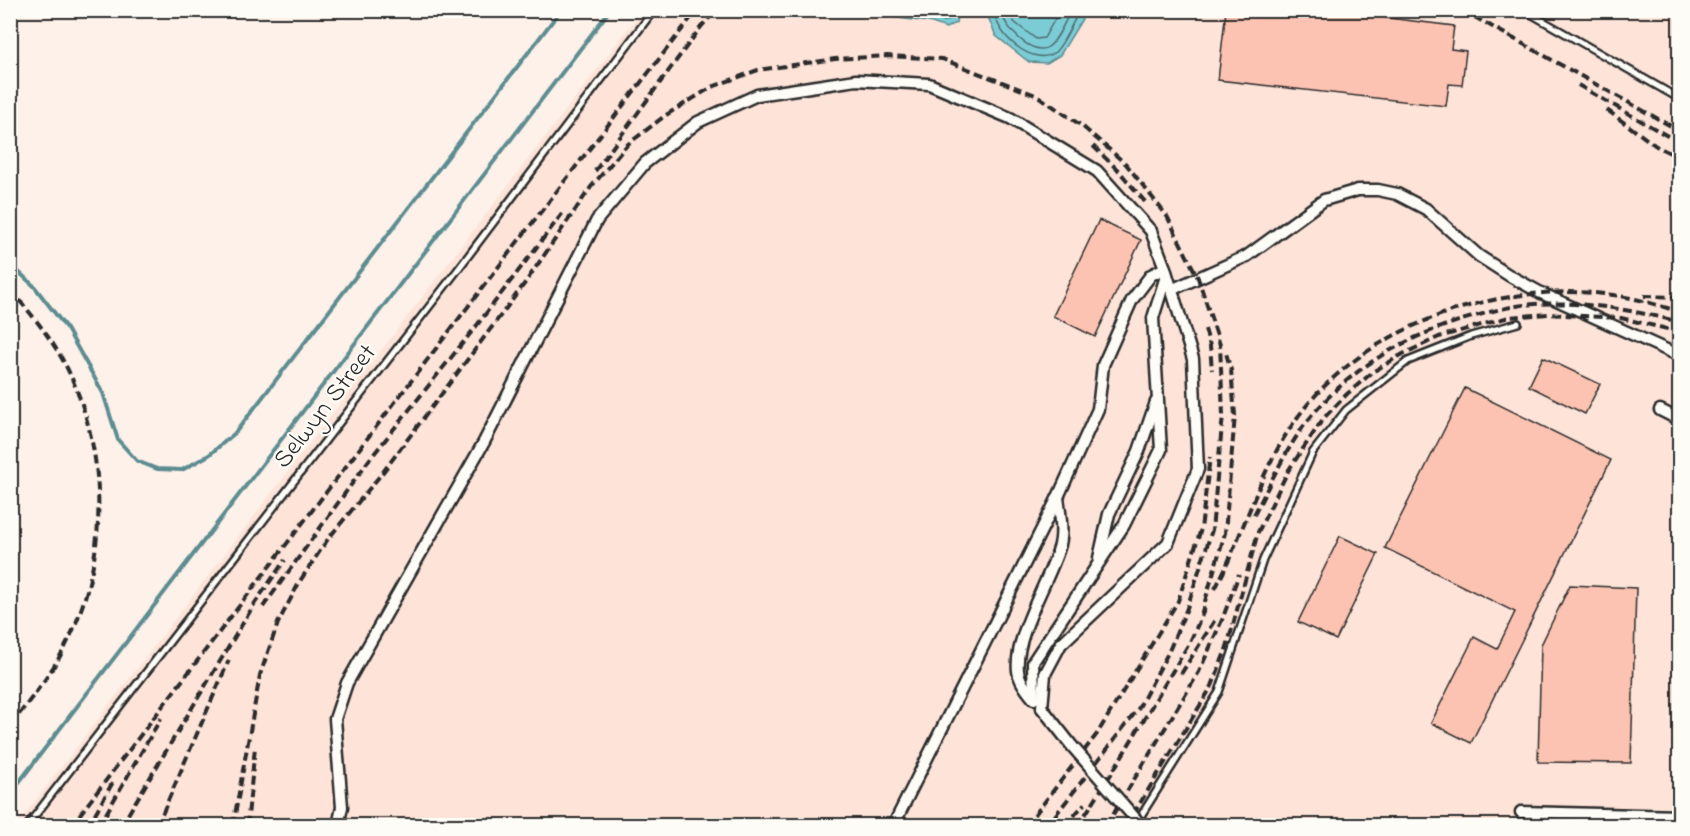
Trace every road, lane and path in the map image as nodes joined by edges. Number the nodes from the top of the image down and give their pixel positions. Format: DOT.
graph roads {
  1 [pos="654,10"];
  2 [pos="1524,10"];
  3 [pos="1680,99"];
  4 [pos="1165,272"];
  5 [pos="1171,290"];
  6 [pos="1518,323"];
  7 [pos="1680,356"];
  8 [pos="1158,396"];
  9 [pos="1660,410"];
  10 [pos="1680,420"];
  11 [pos="1058,497"];
  12 [pos="1098,564"];
  13 [pos="1034,698"];
  14 [pos="1042,708"];
  15 [pos="1521,812"];
  16 [pos="1680,816"];
  17 [pos="27,825"];
  18 [pos="338,825"];
  19 [pos="893,825"];
  20 [pos="1139,825"];
  1 -- 17 [label="lane, Selwyn Street"];
  2 -- 3 [label="lane"];
  4 -- 5 [label="street"];
  4 -- 8 [label="street"];
  4 -- 11 [label="street"];
  4 -- 18 [label="street"];
  5 -- 7 [label="street"];
  5 -- 14 [label="street"];
  6 -- 20 [label="lane"];
  8 -- 12 [label="street"];
  8 -- 12 [label="street"];
  9 -- 10 [label="street"];
  11 -- 13 [label="street"];
  11 -- 19 [label="street"];
  12 -- 13 [label="street"];
  13 -- 14 [label="street"];
  14 -- 20 [label="street, bridge"];
  15 -- 16 [label="street"];
}
